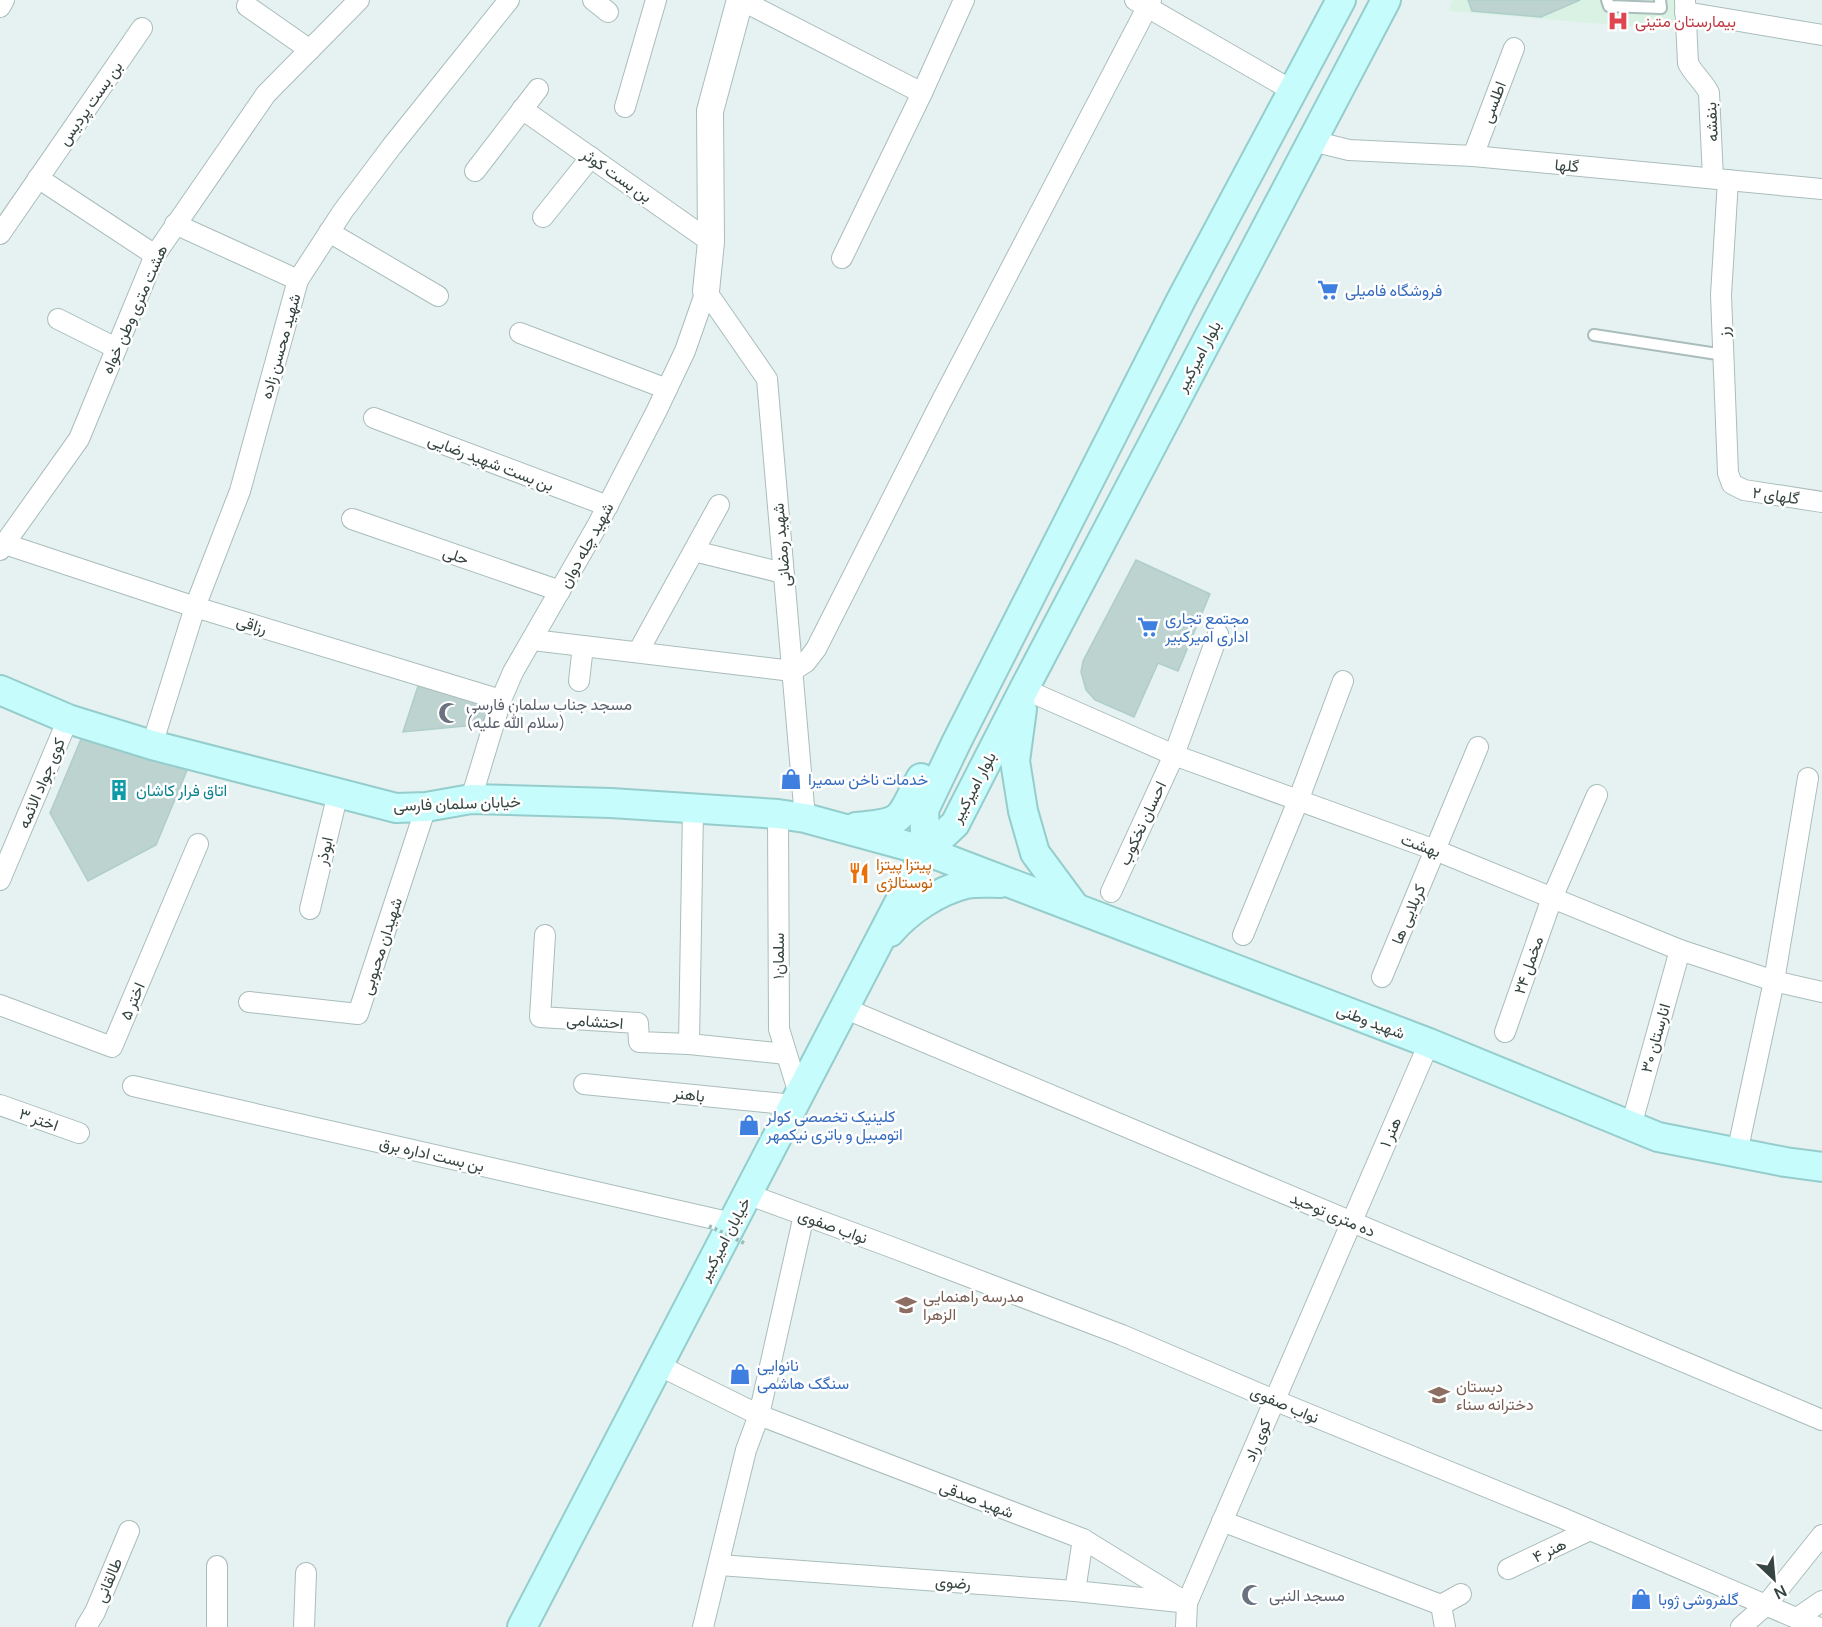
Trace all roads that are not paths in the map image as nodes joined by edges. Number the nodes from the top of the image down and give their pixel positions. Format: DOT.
graph roads {
  1 [pos="4,0"];
  2 [pos="359,0"];
  3 [pos="509,0"];
  4 [pos="656,0"];
  5 [pos="741,0"];
  6 [pos="964,0"];
  7 [pos="1341,0"];
  8 [pos="1386,0"];
  9 [pos="1606,0"];
  10 [pos="1660,0"];
  11 [pos="1145,2"];
  12 [pos="0,6"];
  13 [pos="247,6"];
  14 [pos="1685,6"];
  15 [pos="142,28"];
  16 [pos="1822,34"];
  17 [pos="1514,48"];
  18 [pos="310,50"];
  19 [pos="538,88"];
  20 [pos="1293,91"];
  21 [pos="922,93"];
  22 [pos="625,107"];
  23 [pos="522,110"];
  24 [pos="1312,141"];
  25 [pos="1473,156"];
  26 [pos="591,157"];
  27 [pos="475,171"];
  28 [pos="38,178"];
  29 [pos="1720,179"];
  30 [pos="1822,189"];
  31 [pos="543,217"];
  32 [pos="175,224"];
  33 [pos="329,232"];
  34 [pos="0,234"];
  35 [pos="711,242"];
  36 [pos="155,255"];
  37 [pos="842,258"];
  38 [pos="298,280"];
  39 [pos="706,291"];
  40 [pos="438,296"];
  41 [pos="1181,300"];
  42 [pos="1218,317"];
  43 [pos="58,320"];
  44 [pos="520,333"];
  45 [pos="1594,335"];
  46 [pos="116,348"];
  47 [pos="1724,355"];
  48 [pos="667,389"];
  49 [pos="374,418"];
  50 [pos="1732,484"];
  51 [pos="1822,502"];
  52 [pos="719,505"];
  53 [pos="608,506"];
  54 [pos="352,519"];
  55 [pos="2,547"];
  56 [pos="694,551"];
  57 [pos="783,573"];
  58 [pos="560,591"];
  59 [pos="195,607"];
  60 [pos="1218,634"];
  61 [pos="533,640"];
  62 [pos="583,646"];
  63 [pos="638,652"];
  64 [pos="792,671"];
  65 [pos="579,681"];
  66 [pos="1343,681"];
  67 [pos="1024,689"];
  68 [pos="0,690"];
  69 [pos="501,700"];
  70 [pos="68,719"];
  71 [pos="957,741"];
  72 [pos="152,745"];
  73 [pos="1478,747"];
  74 [pos="1174,755"];
  75 [pos="1808,778"];
  76 [pos="338,793"];
  77 [pos="1597,795"];
  78 [pos="471,799"];
  79 [pos="1298,801"];
  80 [pos="426,807"];
  81 [pos="693,810"];
  82 [pos="791,816"];
  83 [pos="843,828"];
  84 [pos="198,844"];
  85 [pos="1435,850"];
  86 [pos="926,851"];
  87 [pos="1,874"];
  88 [pos="1011,883"];
  89 [pos="1111,892"];
  90 [pos="1552,898"];
  91 [pos="1075,907"];
  92 [pos="310,909"];
  93 [pos="545,935"];
  94 [pos="1242,935"];
  95 [pos="875,950"];
  96 [pos="1680,950"];
  97 [pos="1382,977"];
  98 [pos="1774,981"];
  99 [pos="1822,992"];
  100 [pos="249,1002"];
  101 [pos="0,1005"];
  102 [pos="844,1008"];
  103 [pos="1504,1032"];
  104 [pos="1429,1043"];
  105 [pos="689,1044"];
  106 [pos="786,1054"];
  107 [pos="584,1084"];
  108 [pos="133,1086"];
  109 [pos="796,1100"];
  110 [pos="0,1105"];
  111 [pos="1631,1126"];
  112 [pos="79,1133"];
  113 [pos="1737,1153"];
  114 [pos="1822,1167"];
  115 [pos="747,1194"];
  116 [pos="804,1215"];
  117 [pos="1352,1222"];
  118 [pos="728,1231"];
  119 [pos="658,1365"];
  120 [pos="1274,1400"];
  121 [pos="759,1415"];
  122 [pos="1822,1420"];
  123 [pos="1222,1521"];
  124 [pos="1590,1530"];
  125 [pos="129,1532"];
  126 [pos="1822,1535"];
  127 [pos="1083,1539"];
  128 [pos="720,1565"];
  129 [pos="217,1566"];
  130 [pos="1508,1569"];
  131 [pos="306,1573"];
  132 [pos="1075,1591"];
  133 [pos="1461,1594"];
  134 [pos="1822,1601"];
  135 [pos="1187,1603"];
  136 [pos="1441,1605"];
  137 [pos="1766,1605"];
  138 [pos="1797,1618"];
  139 [pos="86,1627"];
  140 [pos="217,1627"];
  141 [pos="304,1627"];
  142 [pos="522,1627"];
  143 [pos="704,1627"];
  144 [pos="1186,1627"];
  145 [pos="1445,1627"];
  146 [pos="1741,1627"];
  147 [pos="1818,1627"];
  1 -- 12 [label="street"];
  2 -- 18 [label="street, هشت متری وطن خواه"];
  3 -- 33 [label="street, شهید محسن زاده"];
  4 -- 22 [label="street"];
  5 -- 21 [label="street"];
  5 -- 35 [label="street"];
  6 -- 21 [label="street"];
  7 -- 20 [label="main road, بلوار امیرکبیر"];
  8 -- 24 [label="main road, بلوار امیرکبیر"];
  9 -- 10 [label="lane"];
  11 -- 20 [label="street"];
  11 -- 64 [label="street"];
  13 -- 18 [label="street"];
  14 -- 16 [label="street"];
  14 -- 29 [label="street, بنفشه"];
  15 -- 28 [label="street, بن بست پردیس"];
  17 -- 25 [label="street, اطلسی"];
  18 -- 32 [label="street, هشت متری وطن خواه"];
  19 -- 23 [label="street"];
  20 -- 41 [label="main road, بلوار امیرکبیر"];
  21 -- 37 [label="street"];
  23 -- 26 [label="street, بن بست کوثر"];
  23 -- 27 [label="street"];
  24 -- 25 [label="street, گلها"];
  24 -- 42 [label="main road, بلوار امیرکبیر"];
  25 -- 29 [label="street, گلها"];
  26 -- 31 [label="street"];
  26 -- 35 [label="street, بن بست کوثر"];
  28 -- 34 [label="street, بن بست پردیس"];
  28 -- 36 [label="street"];
  29 -- 30 [label="street, گلها"];
  29 -- 47 [label="street, رز"];
  32 -- 36 [label="street, هشت متری وطن خواه"];
  32 -- 38 [label="street"];
  33 -- 38 [label="street, شهید محسن زاده"];
  33 -- 40 [label="street"];
  35 -- 39 [label="street"];
  36 -- 46 [label="street, هشت متری وطن خواه"];
  38 -- 59 [label="street, شهید محسن زاده"];
  39 -- 48 [label="street, شهید چله دوان"];
  39 -- 57 [label="street, شهید رمضانی"];
  41 -- 42 [label="main road"];
  41 -- 71 [label="main road, بلوار امیرکبیر"];
  42 -- 67 [label="main road, بلوار امیرکبیر"];
  43 -- 46 [label="street"];
  44 -- 48 [label="street"];
  45 -- 47 [label="lane"];
  46 -- 55 [label="street, هشت متری وطن خواه"];
  47 -- 50 [label="street, رز"];
  48 -- 53 [label="street, شهید چله دوان"];
  49 -- 53 [label="street, بن بست شهید رضایی"];
  50 -- 51 [label="street, گلهای ۲"];
  52 -- 56 [label="street"];
  53 -- 58 [label="street, شهید چله دوان"];
  54 -- 58 [label="street, حلی"];
  55 -- 59 [label="street, رزاقی"];
  56 -- 57 [label="street"];
  56 -- 63 [label="street"];
  57 -- 64 [label="street, شهید رمضانی"];
  58 -- 61 [label="street, شهید چله دوان"];
  59 -- 69 [label="street, رزاقی"];
  59 -- 72 [label="street, شهید محسن زاده"];
  60 -- 74 [label="street, احسان نخکوب"];
  61 -- 62 [label="street"];
  61 -- 69 [label="street, شهید چله دوان"];
  62 -- 63 [label="street"];
  62 -- 65 [label="street"];
  63 -- 64 [label="street"];
  64 -- 82 [label="street, شهید رمضانی"];
  66 -- 79 [label="street"];
  67 -- 74 [label="street, بهشت"];
  67 -- 86 [label="main road, بلوار امیرکبیر"];
  67 -- 91 [label="main road"];
  68 -- 70 [label="main road, خیابان سلمان فارسی"];
  69 -- 78 [label="street, شهید چله دوان"];
  70 -- 72 [label="main road, خیابان سلمان فارسی"];
  70 -- 87 [label="street, کوی جواد الائمه"];
  71 -- 83 [label="main road"];
  71 -- 86 [label="main road, بلوار امیرکبیر"];
  72 -- 76 [label="main road, خیابان سلمان فارسی"];
  73 -- 85 [label="street, کربلایی ها"];
  74 -- 79 [label="street, بهشت"];
  74 -- 89 [label="street, احسان نخکوب"];
  75 -- 98 [label="street"];
  76 -- 80 [label="main road, خیابان سلمان فارسی"];
  76 -- 92 [label="street, ابوذر"];
  77 -- 90 [label="street, مخمل ۲۴"];
  78 -- 80 [label="main road, خیابان سلمان فارسی"];
  78 -- 81 [label="main road, خیابان سلمان فارسی"];
  79 -- 85 [label="street, بهشت"];
  79 -- 94 [label="street"];
  80 -- 100 [label="street, شهیدان محبوبی"];
  81 -- 82 [label="main road, خیابان سلمان فارسی"];
  81 -- 105 [label="street"];
  82 -- 83 [label="main road, خیابان سلمان فارسی"];
  82 -- 106 [label="street, سلمان۱"];
  83 -- 86 [label="main road, خیابان سلمان فارسی"];
  84 -- 101 [label="street, اختر ۵"];
  85 -- 90 [label="street, بهشت"];
  85 -- 97 [label="street, کربلایی ها"];
  86 -- 88 [label="main road, شهید وطنی"];
  86 -- 95 [label="main road, خیابان امیرکبیر"];
  88 -- 91 [label="main road, شهید وطنی"];
  88 -- 95 [label="main road"];
  90 -- 96 [label="street, بهشت"];
  90 -- 103 [label="street, مخمل ۲۴"];
  91 -- 104 [label="main road, شهید وطنی"];
  93 -- 105 [label="street, احتشامی"];
  95 -- 102 [label="main road, خیابان امیرکبیر"];
  96 -- 98 [label="street, بهشت"];
  96 -- 111 [label="street, انارستان ۳۰"];
  98 -- 99 [label="street, بهشت"];
  98 -- 113 [label="street"];
  102 -- 109 [label="main road, خیابان امیرکبیر"];
  102 -- 117 [label="street, ده متری توحید"];
  104 -- 111 [label="main road, شهید وطنی"];
  104 -- 117 [label="street, هنر ۱"];
  105 -- 106 [label="street, احتشامی"];
  106 -- 109 [label="street, سلمان۱"];
  107 -- 109 [label="street, باهنر"];
  108 -- 118 [label="street, بن بست اداره برق"];
  109 -- 115 [label="main road, خیابان امیرکبیر"];
  110 -- 112 [label="street, اختر ۳"];
  111 -- 113 [label="main road, شهید وطنی"];
  113 -- 114 [label="main road, شهید وطنی"];
  115 -- 116 [label="street, نواب صفوی"];
  115 -- 118 [label="main road, خیابان امیرکبیر"];
  116 -- 120 [label="street, نواب صفوی"];
  116 -- 121 [label="street"];
  117 -- 120 [label="street, کوی راد"];
  117 -- 122 [label="street, ده متری توحید"];
  118 -- 119 [label="main road, خیابان امیرکبیر"];
  119 -- 121 [label="street, شهید صدقی"];
  119 -- 142 [label="main road, خیابان امیرکبیر"];
  120 -- 123 [label="street, کوی راد"];
  120 -- 124 [label="street, نواب صفوی"];
  121 -- 127 [label="street, شهید صدقی"];
  121 -- 128 [label="street"];
  123 -- 135 [label="street, کوی راد"];
  123 -- 136 [label="street"];
  124 -- 130 [label="street, هنر ۴"];
  124 -- 137 [label="street, نواب صفوی"];
  125 -- 139 [label="street, طالقانی"];
  126 -- 137 [label="street"];
  127 -- 132 [label="street"];
  127 -- 135 [label="street, شهید صدقی"];
  128 -- 132 [label="street, رضوی"];
  128 -- 143 [label="street"];
  129 -- 140 [label="street"];
  131 -- 141 [label="street"];
  132 -- 135 [label="street, رضوی"];
  133 -- 136 [label="street"];
  134 -- 138 [label="street"];
  135 -- 144 [label="street, کوی راد"];
  136 -- 145 [label="street"];
  137 -- 138 [label="street, نواب صفوی"];
  137 -- 146 [label="street"];
  138 -- 147 [label="street, نواب صفوی"];
}
